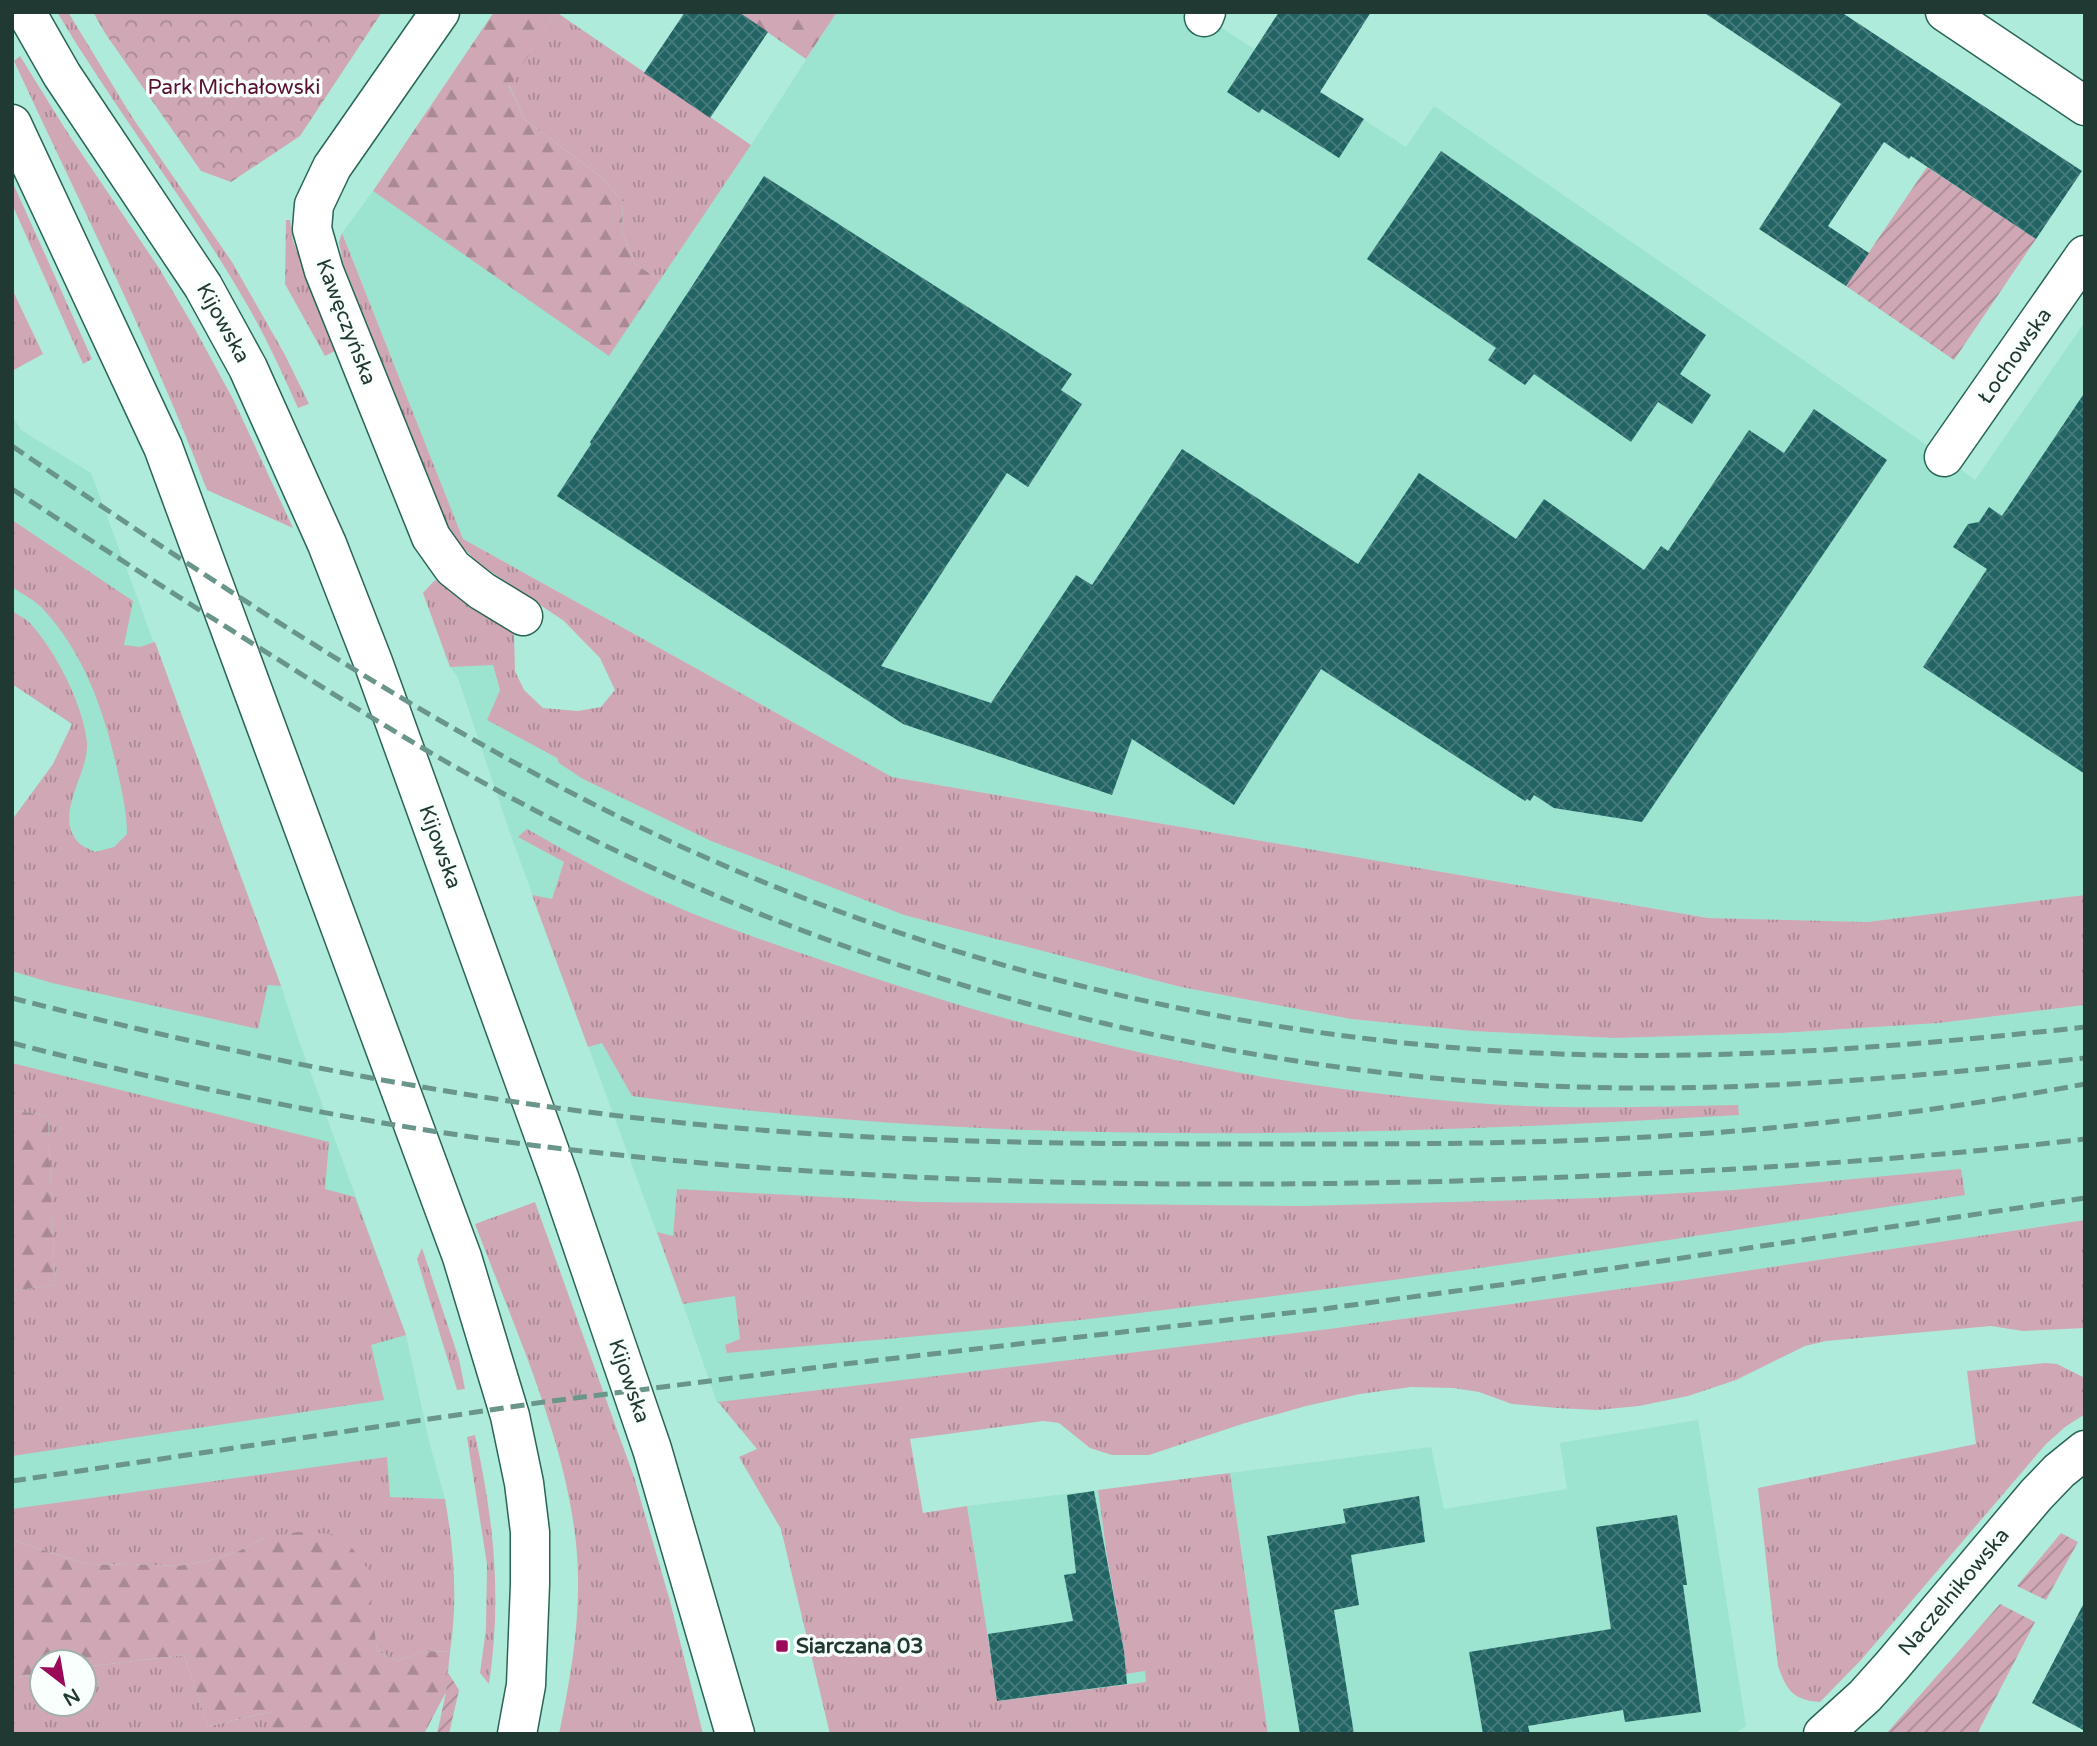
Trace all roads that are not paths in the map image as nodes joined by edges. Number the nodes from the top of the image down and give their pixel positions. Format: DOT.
graph roads {
  1 [pos="26,12"];
  2 [pos="440,12"];
  3 [pos="1945,12"];
  4 [pos="2085,106"];
  5 [pos="12,124"];
  6 [pos="2085,255"];
  7 [pos="1944,457"];
  8 [pos="523,616"];
  9 [pos="2085,1450"];
  10 [pos="517,1734"];
  11 [pos="735,1734"];
  12 [pos="1823,1734"];
  1 -- 11 [label="street, Kijowska"];
  2 -- 8 [label="street, Kawęczyńska"];
  3 -- 4 [label="street"];
  5 -- 10 [label="street"];
  6 -- 7 [label="street, Łochowska"];
  9 -- 12 [label="street, Naczelnikowska"];
}
